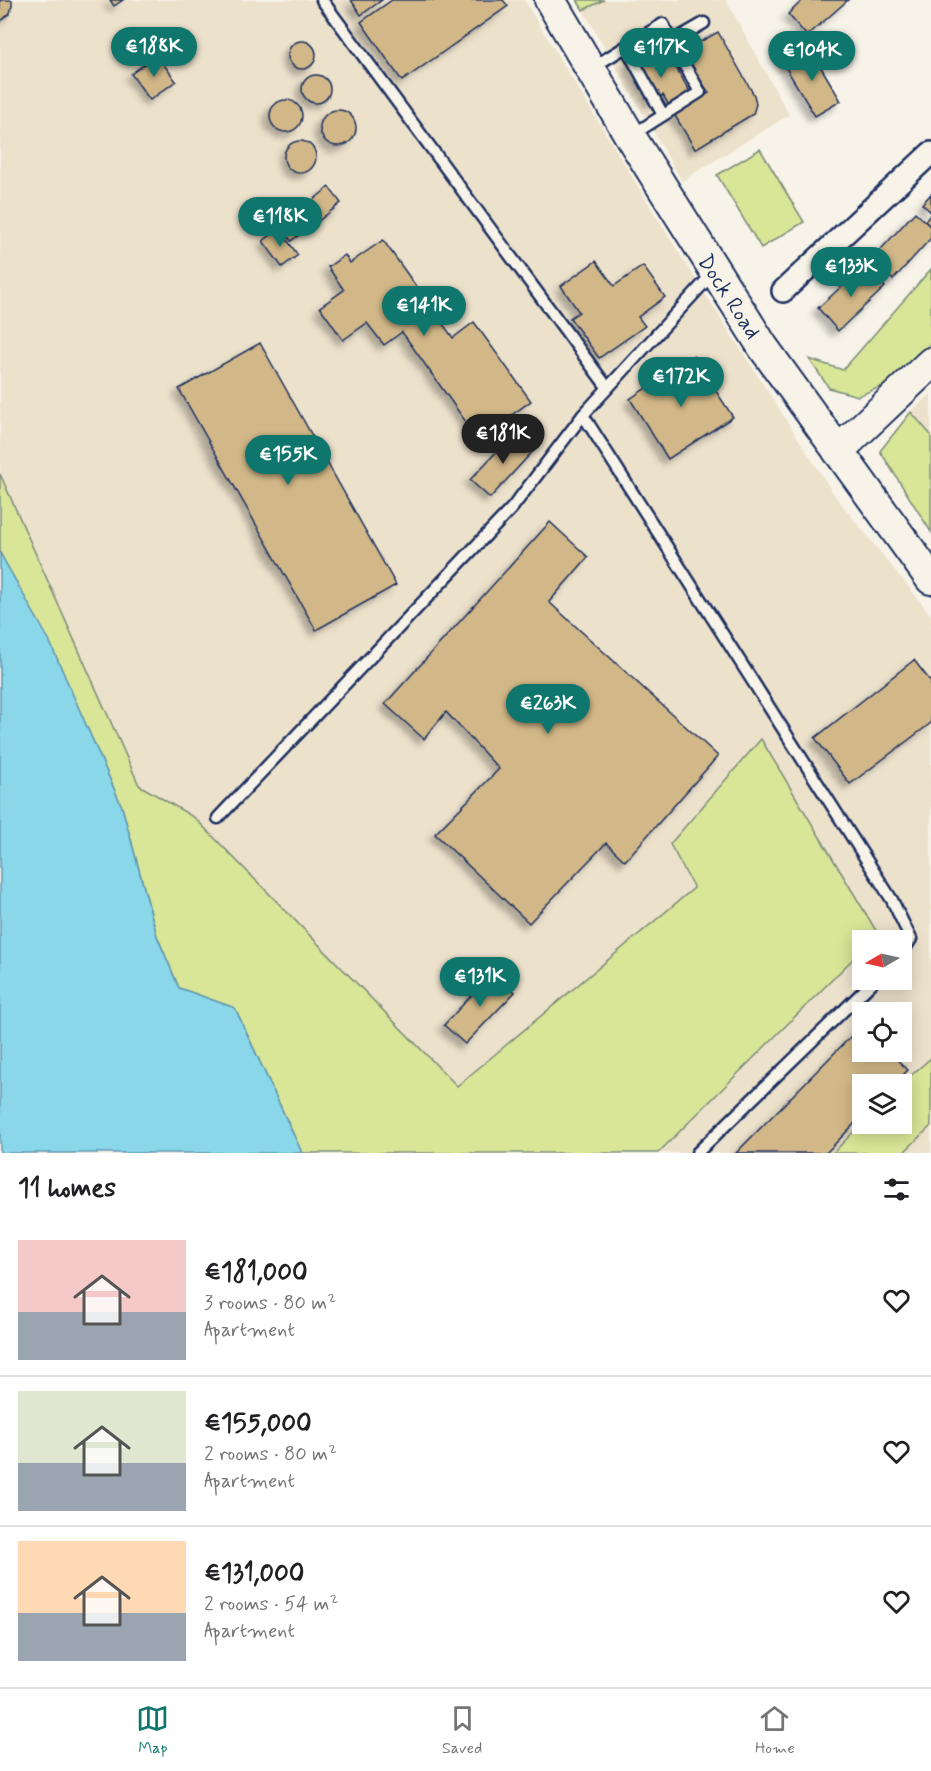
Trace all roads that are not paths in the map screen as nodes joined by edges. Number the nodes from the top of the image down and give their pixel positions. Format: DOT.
graph roads {
  1 [pos="322,0"];
  2 [pos="550,0"];
  3 [pos="704,23"];
  4 [pos="671,42"];
  5 [pos="626,47"];
  6 [pos="590,69"];
  7 [pos="663,115"];
  8 [pos="630,136"];
  9 [pos="931,153"];
  10 [pos="714,272"];
  11 [pos="783,291"];
  12 [pos="931,363"];
  13 [pos="608,387"];
  14 [pos="583,415"];
  15 [pos="838,451"];
  16 [pos="931,579"];
  17 [pos="218,819"];
  18 [pos="907,930"];
  19 [pos="865,990"];
  20 [pos="697,1153"];
  1 -- 13 [label="lane"];
  2 -- 6 [label="main road, Dock Road"];
  3 -- 4 [label="lane"];
  4 -- 5 [label="lane"];
  4 -- 7 [label="lane"];
  5 -- 6 [label="lane"];
  5 -- 7 [label="lane"];
  6 -- 8 [label="main road, Dock Road"];
  7 -- 8 [label="lane"];
  8 -- 10 [label="main road, Dock Road"];
  9 -- 11 [label="street"];
  10 -- 13 [label="lane"];
  10 -- 15 [label="main road, Dock Road"];
  12 -- 15 [label="main road"];
  13 -- 14 [label="lane"];
  14 -- 17 [label="lane"];
  14 -- 18 [label="lane"];
  15 -- 16 [label="main road, Dock Road"];
  19 -- 20 [label="lane"];
}
